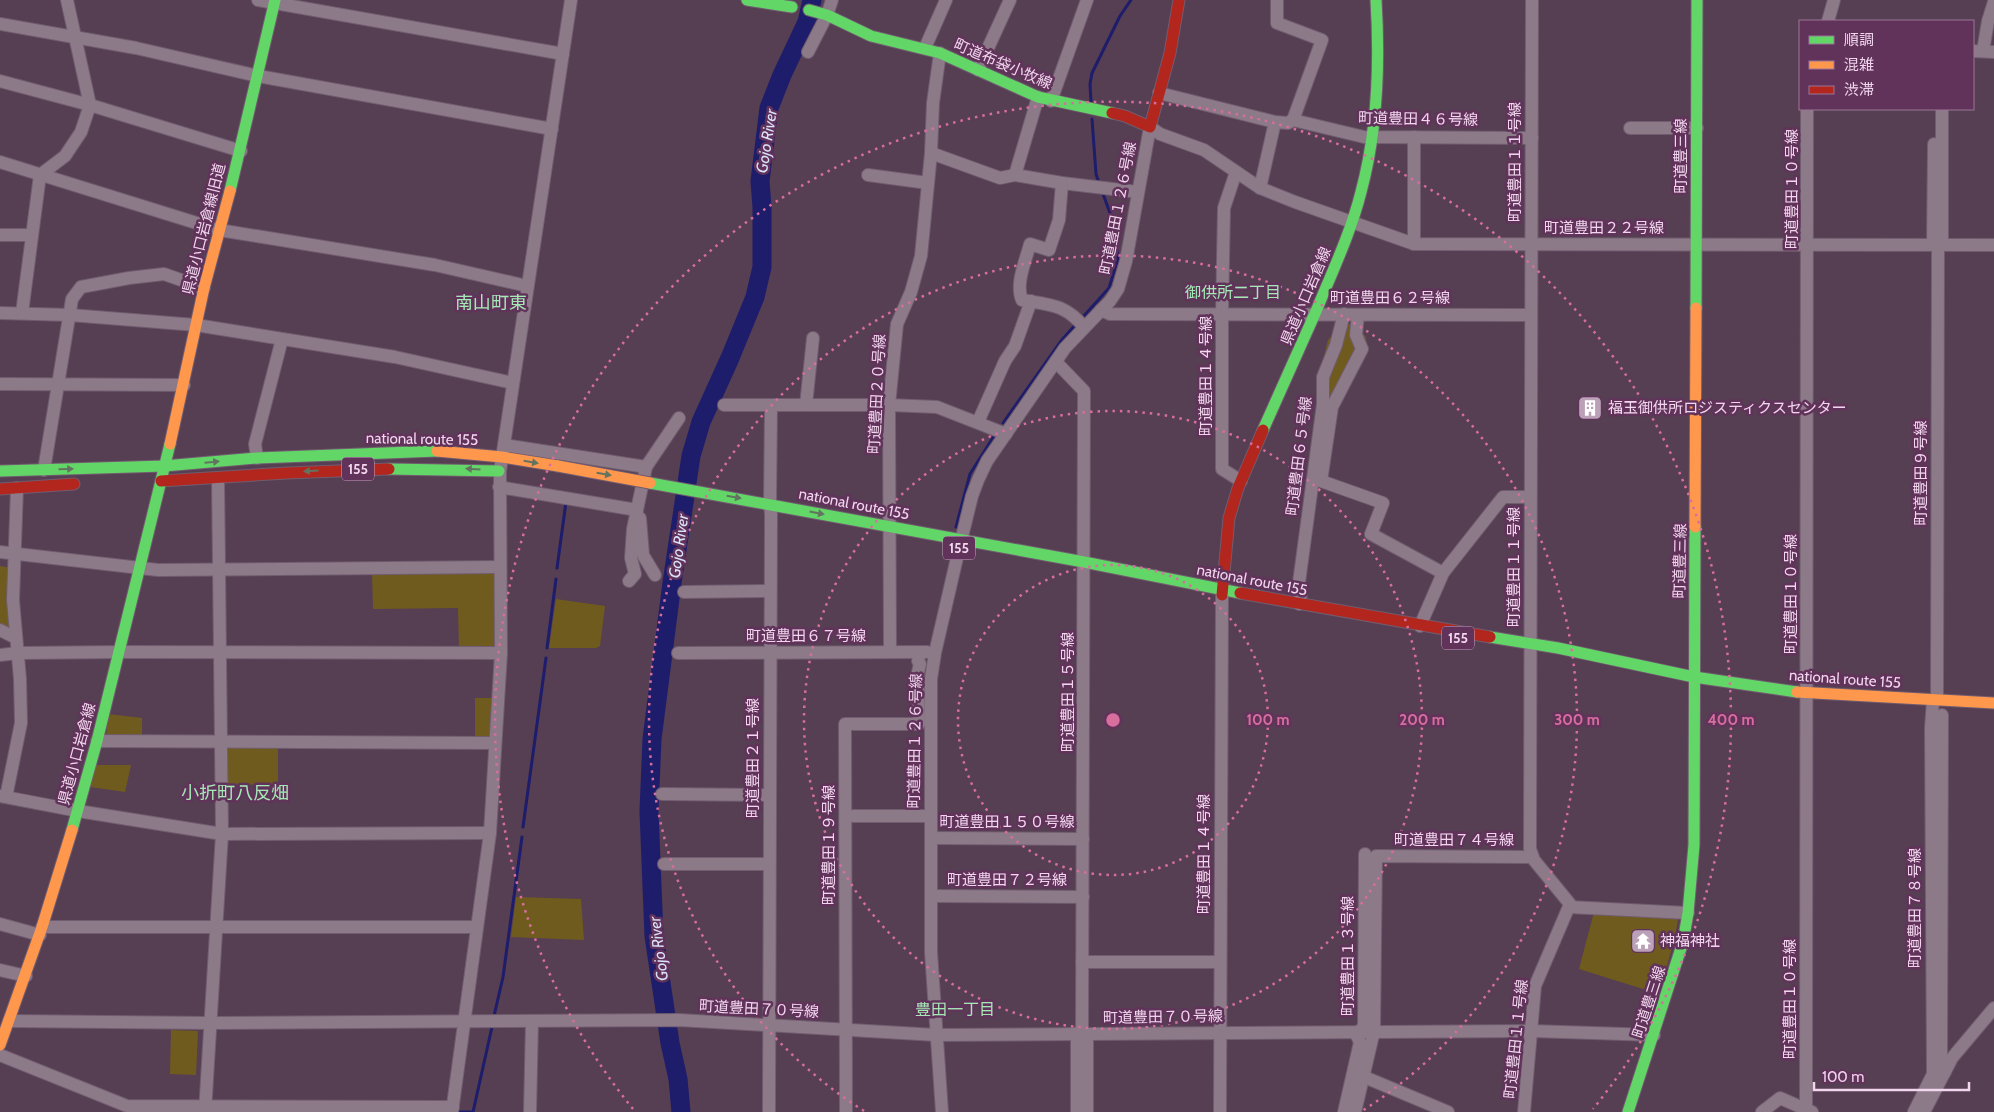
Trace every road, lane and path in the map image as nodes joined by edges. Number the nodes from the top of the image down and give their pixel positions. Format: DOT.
graph roads {
  1 [pos="67,0"];
  2 [pos="258,0"];
  3 [pos="571,0"];
  4 [pos="747,0"];
  5 [pos="832,0"];
  6 [pos="946,0"];
  7 [pos="1010,0"];
  8 [pos="1087,0"];
  9 [pos="1179,0"];
  10 [pos="1276,0"];
  11 [pos="1376,0"];
  12 [pos="1532,0"];
  13 [pos="1697,0"];
  14 [pos="1834,0"];
  15 [pos="275,2"];
  16 [pos="1994,2"];
  17 [pos="792,7"];
  18 [pos="809,10"];
  19 [pos="825,15"];
  20 [pos="1828,20"];
  21 [pos="0,24"];
  22 [pos="76,37"];
  23 [pos="925,48"];
  24 [pos="1983,51"];
  25 [pos="808,52"];
  26 [pos="940,53"];
  27 [pos="563,54"];
  28 [pos="978,70"];
  29 [pos="258,76"];
  30 [pos="0,81"];
  31 [pos="1160,92"];
  32 [pos="1038,97"];
  33 [pos="1051,101"];
  34 [pos="90,105"];
  35 [pos="1807,110"];
  36 [pos="1934,110"];
  37 [pos="1942,110"];
  38 [pos="1293,120"];
  39 [pos="1275,122"];
  40 [pos="1150,127"];
  41 [pos="1630,128"];
  42 [pos="1697,128"];
  43 [pos="552,129"];
  44 [pos="1374,137"];
  45 [pos="1414,137"];
  46 [pos="1532,138"];
  47 [pos="241,151"];
  48 [pos="931,153"];
  49 [pos="0,162"];
  50 [pos="1236,172"];
  51 [pos="40,174"];
  52 [pos="868,175"];
  53 [pos="1015,175"];
  54 [pos="928,183"];
  55 [pos="1062,183"];
  56 [pos="1260,188"];
  57 [pos="1138,192"];
  58 [pos="1353,222"];
  59 [pos="219,230"];
  60 [pos="0,235"];
  61 [pos="31,235"];
  62 [pos="1414,244"];
  63 [pos="1531,244"];
  64 [pos="1696,244"];
  65 [pos="1808,244"];
  66 [pos="1938,245"];
  67 [pos="1994,245"];
  68 [pos="527,286"];
  69 [pos="204,288"];
  70 [pos="1031,302"];
  71 [pos="1101,310"];
  72 [pos="0,313"];
  73 [pos="22,313"];
  74 [pos="1222,314"];
  75 [pos="1315,314"];
  76 [pos="1344,314"];
  77 [pos="70,315"];
  78 [pos="1358,315"];
  79 [pos="1530,315"];
  80 [pos="196,325"];
  81 [pos="1084,327"];
  82 [pos="813,338"];
  83 [pos="282,339"];
  84 [pos="1056,362"];
  85 [pos="513,383"];
  86 [pos="0,384"];
  87 [pos="184,384"];
  88 [pos="58,385"];
  89 [pos="724,405"];
  90 [pos="771,405"];
  91 [pos="806,405"];
  92 [pos="890,405"];
  93 [pos="679,418"];
  94 [pos="978,422"];
  95 [pos="1006,434"];
  96 [pos="503,451"];
  97 [pos="257,458"];
  98 [pos="164,466"];
  99 [pos="646,467"];
  100 [pos="44,470"];
  101 [pos="0,471"];
  102 [pos="505,472"];
  103 [pos="218,478"];
  104 [pos="1317,480"];
  105 [pos="155,481"];
  106 [pos="1241,481"];
  107 [pos="84,484"];
  108 [pos="499,487"];
  109 [pos="17,488"];
  110 [pos="0,489"];
  111 [pos="630,494"];
  112 [pos="1530,496"];
  113 [pos="651,497"];
  114 [pos="770,509"];
  115 [pos="637,510"];
  116 [pos="745,512"];
  117 [pos="890,532"];
  118 [pos="960,545"];
  119 [pos="0,552"];
  120 [pos="15,554"];
  121 [pos="500,567"];
  122 [pos="1084,567"];
  123 [pos="138,568"];
  124 [pos="219,569"];
  125 [pos="1443,573"];
  126 [pos="655,575"];
  127 [pos="629,580"];
  128 [pos="770,591"];
  129 [pos="684,592"];
  130 [pos="1222,593"];
  131 [pos="1299,604"];
  132 [pos="1420,626"];
  133 [pos="0,630"];
  134 [pos="16,638"];
  135 [pos="1530,648"];
  136 [pos="119,652"];
  137 [pos="220,652"];
  138 [pos="770,652"];
  139 [pos="890,652"];
  140 [pos="920,652"];
  141 [pos="18,653"];
  142 [pos="501,653"];
  143 [pos="678,653"];
  144 [pos="935,653"];
  145 [pos="0,655"];
  146 [pos="1694,677"];
  147 [pos="1807,693"];
  148 [pos="1935,700"];
  149 [pos="1994,704"];
  150 [pos="1942,715"];
  151 [pos="931,732"];
  152 [pos="97,742"];
  153 [pos="221,742"];
  154 [pos="495,743"];
  155 [pos="662,794"];
  156 [pos="770,795"];
  157 [pos="3,797"];
  158 [pos="78,811"];
  159 [pos="852,816"];
  160 [pos="931,816"];
  161 [pos="490,832"];
  162 [pos="222,834"];
  163 [pos="931,838"];
  164 [pos="1083,839"];
  165 [pos="1370,855"];
  166 [pos="1532,856"];
  167 [pos="664,864"];
  168 [pos="769,864"];
  169 [pos="931,896"];
  170 [pos="1083,897"];
  171 [pos="1569,907"];
  172 [pos="1688,914"];
  173 [pos="0,924"];
  174 [pos="216,926"];
  175 [pos="477,927"];
  176 [pos="41,931"];
  177 [pos="1082,962"];
  178 [pos="1220,962"];
  179 [pos="0,970"];
  180 [pos="26,976"];
  181 [pos="1994,1008"];
  182 [pos="9,1021"];
  183 [pos="532,1021"];
  184 [pos="464,1022"];
  185 [pos="210,1023"];
  186 [pos="769,1026"];
  187 [pos="848,1030"];
  188 [pos="1360,1031"];
  189 [pos="1532,1031"];
  190 [pos="1220,1032"];
  191 [pos="1374,1032"];
  192 [pos="936,1034"];
  193 [pos="1082,1034"];
  194 [pos="1654,1035"];
  195 [pos="1,1041"];
  196 [pos="0,1055"];
  197 [pos="1945,1072"];
  198 [pos="1362,1076"];
  199 [pos="205,1109"];
  200 [pos="452,1110"];
  201 [pos="1809,1110"];
  202 [pos="530,1112"];
  203 [pos="769,1112"];
  204 [pos="846,1112"];
  205 [pos="852,1112"];
  206 [pos="942,1112"];
  207 [pos="1077,1112"];
  208 [pos="1087,1112"];
  209 [pos="1220,1112"];
  210 [pos="1344,1112"];
  211 [pos="1355,1112"];
  212 [pos="1448,1112"];
  213 [pos="1524,1112"];
  214 [pos="1628,1112"];
  215 [pos="1762,1112"];
  216 [pos="1914,1112"];
  217 [pos="1924,1112"];
  1 -- 22 [label="street"];
  2 -- 15 [label="street"];
  3 -- 27 [label="street"];
  4 -- 17 [label="main road"];
  5 -- 19 [label="street"];
  6 -- 23 [label="street"];
  7 -- 28 [label="street"];
  8 -- 33 [label="street"];
  9 -- 31 [label="main road"];
  10 -- 38 [label="street"];
  11 -- 44 [label="main road, 県道小口岩倉線"];
  12 -- 46 [label="street, 町道豊田１１号線"];
  13 -- 42 [label="main road, 町道豊三線"];
  14 -- 20 [label="street"];
  15 -- 27 [label="street"];
  15 -- 29 [label="main road, 県道小口岩倉線旧道"];
  16 -- 24 [label="street"];
  17 -- 18 [label="street"];
  18 -- 19 [label="main road, 町道布袋小牧線"];
  19 -- 23 [label="main road, 町道布袋小牧線"];
  19 -- 25 [label="street"];
  21 -- 22 [label="street"];
  22 -- 29 [label="street"];
  22 -- 34 [label="street"];
  23 -- 26 [label="main road, 町道布袋小牧線"];
  26 -- 28 [label="main road, 町道布袋小牧線"];
  26 -- 48 [label="street, 町道豊田２０号線"];
  27 -- 43 [label="street"];
  28 -- 32 [label="main road, 町道布袋小牧線"];
  29 -- 43 [label="street"];
  29 -- 47 [label="main road, 県道小口岩倉線旧道"];
  30 -- 34 [label="street"];
  31 -- 39 [label="street, 町道豊田４６号線"];
  31 -- 40 [label="main road"];
  32 -- 33 [label="main road, 町道布袋小牧線"];
  32 -- 53 [label="street"];
  33 -- 40 [label="main road, 町道布袋小牧線"];
  34 -- 47 [label="street"];
  34 -- 51 [label="street"];
  35 -- 65 [label="street, 町道豊田１０号線"];
  36 -- 66 [label="street"];
  37 -- 66 [label="street, 町道豊田９号線"];
  38 -- 39 [label="street, 町道豊田４６号線"];
  38 -- 44 [label="street, 町道豊田４６号線"];
  39 -- 56 [label="street"];
  40 -- 50 [label="street, 町道豊田２２号線"];
  40 -- 57 [label="street, 町道豊田１２６号線"];
  41 -- 42 [label="street"];
  42 -- 64 [label="main road, 町道豊三線"];
  43 -- 68 [label="street"];
  44 -- 45 [label="street, 町道豊田４６号線"];
  44 -- 58 [label="main road, 県道小口岩倉線"];
  45 -- 46 [label="street, 町道豊田４６号線"];
  45 -- 62 [label="street"];
  46 -- 63 [label="street, 町道豊田１１号線"];
  47 -- 59 [label="main road, 県道小口岩倉線旧道"];
  48 -- 53 [label="street"];
  48 -- 54 [label="street, 町道豊田２０号線"];
  49 -- 51 [label="street"];
  50 -- 56 [label="street, 町道豊田２２号線"];
  50 -- 74 [label="street, 町道豊田１４号線"];
  51 -- 59 [label="street"];
  51 -- 61 [label="street"];
  52 -- 54 [label="street"];
  53 -- 55 [label="street"];
  54 -- 92 [label="street, 町道豊田２０号線"];
  55 -- 57 [label="street"];
  55 -- 70 [label="street"];
  56 -- 58 [label="street, 町道豊田２２号線"];
  57 -- 71 [label="street, 町道豊田１２６号線"];
  58 -- 62 [label="street, 町道豊田２２号線"];
  58 -- 75 [label="main road, 県道小口岩倉線"];
  59 -- 68 [label="street"];
  59 -- 69 [label="main road, 県道小口岩倉線旧道"];
  60 -- 61 [label="street"];
  61 -- 73 [label="street"];
  62 -- 63 [label="street, 町道豊田２２号線"];
  63 -- 64 [label="street, 町道豊田２２号線"];
  63 -- 79 [label="street, 町道豊田１１号線"];
  64 -- 65 [label="street, 町道豊田２２号線"];
  64 -- 146 [label="main road, 町道豊三線"];
  65 -- 66 [label="street, 町道豊田２２号線"];
  65 -- 147 [label="street, 町道豊田１０号線"];
  66 -- 67 [label="street, 町道豊田２２号線"];
  66 -- 148 [label="street, 町道豊田９号線"];
  68 -- 85 [label="street"];
  69 -- 77 [label="street"];
  69 -- 80 [label="main road, 県道小口岩倉線旧道"];
  70 -- 81 [label="street"];
  70 -- 94 [label="street"];
  71 -- 74 [label="street, 町道豊田６２号線"];
  71 -- 81 [label="street, 町道豊田１２６号線"];
  72 -- 73 [label="street"];
  73 -- 77 [label="street"];
  74 -- 75 [label="street, 町道豊田６２号線"];
  74 -- 106 [label="street, 町道豊田１４号線"];
  75 -- 76 [label="street, 町道豊田６２号線"];
  75 -- 106 [label="main road, 県道小口岩倉線"];
  76 -- 78 [label="street, 町道豊田６２号線"];
  76 -- 104 [label="street, 町道豊田６５号線"];
  77 -- 80 [label="street"];
  77 -- 88 [label="street"];
  78 -- 79 [label="street, 町道豊田６２号線"];
  78 -- 104 [label="street"];
  79 -- 112 [label="street, 町道豊田１１号線"];
  80 -- 83 [label="street"];
  80 -- 87 [label="main road, 県道小口岩倉線旧道"];
  81 -- 84 [label="street, 町道豊田１２６号線"];
  82 -- 91 [label="street"];
  83 -- 85 [label="street"];
  83 -- 97 [label="street"];
  84 -- 95 [label="street, 町道豊田１２６号線"];
  84 -- 122 [label="street, 町道豊田１５号線"];
  85 -- 96 [label="street"];
  86 -- 88 [label="street"];
  87 -- 88 [label="street"];
  87 -- 98 [label="main road, 県道小口岩倉線旧道"];
  88 -- 100 [label="street"];
  89 -- 90 [label="street"];
  90 -- 91 [label="street"];
  90 -- 114 [label="street, 町道豊田２１号線"];
  91 -- 92 [label="street"];
  92 -- 94 [label="street"];
  92 -- 117 [label="street, 町道豊田２０号線"];
  93 -- 99 [label="street"];
  94 -- 95 [label="street"];
  95 -- 118 [label="street, 町道豊田１２６号線"];
  96 -- 97 [label="main road, national route 155 / 155"];
  96 -- 99 [label="street"];
  96 -- 102 [label="street"];
  96 -- 114 [label="main road, national route 155 / 155, one-way, bridge"];
  98 -- 97 [label="main road, national route 155 / 155, one-way"];
  100 -- 98 [label="main road, national route 155 / 155, one-way"];
  98 -- 105 [label="main road, 県道小口岩倉線"];
  99 -- 115 [label="street"];
  100 -- 101 [label="main road, national route 155 / 155"];
  102 -- 103 [label="main road, national route 155 / 155, one-way"];
  102 -- 108 [label="street"];
  103 -- 105 [label="main road, national route 155 / 155"];
  103 -- 124 [label="street"];
  104 -- 125 [label="street"];
  104 -- 131 [label="street, 町道豊田６５号線"];
  105 -- 123 [label="main road, 県道小口岩倉線"];
  106 -- 130 [label="main road, 県道小口岩倉線"];
  107 -- 109 [label="main road"];
  108 -- 115 [label="street"];
  108 -- 121 [label="street"];
  109 -- 110 [label="main road"];
  109 -- 120 [label="street"];
  111 -- 113 [label="main road"];
  112 -- 125 [label="street"];
  112 -- 135 [label="street, 町道豊田１１号線"];
  114 -- 116 [label="main road, national route 155 / 155"];
  114 -- 117 [label="main road, national route 155 / 155"];
  114 -- 128 [label="street, 町道豊田２１号線"];
  115 -- 126 [label="street"];
  115 -- 127 [label="street"];
  117 -- 118 [label="main road, national route 155 / 155"];
  117 -- 139 [label="street, 町道豊田２０号線"];
  118 -- 122 [label="main road, national route 155 / 155"];
  118 -- 144 [label="street, 町道豊田１２６号線"];
  119 -- 120 [label="street"];
  120 -- 123 [label="street"];
  120 -- 134 [label="street"];
  121 -- 124 [label="street"];
  121 -- 142 [label="street"];
  122 -- 130 [label="main road, national route 155 / 155"];
  122 -- 164 [label="street, 町道豊田１５号線"];
  123 -- 124 [label="street"];
  123 -- 136 [label="main road, 県道小口岩倉線"];
  124 -- 137 [label="street"];
  125 -- 132 [label="street"];
  128 -- 129 [label="street"];
  128 -- 138 [label="street, 町道豊田２１号線"];
  130 -- 131 [label="main road, national route 155 / 155"];
  130 -- 135 [label="main road, national route 155 / 155"];
  130 -- 178 [label="street, 町道豊田１４号線"];
  131 -- 132 [label="main road, national route 155 / 155"];
  132 -- 135 [label="main road, national route 155 / 155"];
  133 -- 134 [label="street"];
  134 -- 141 [label="street"];
  135 -- 146 [label="main road, national route 155 / 155"];
  135 -- 166 [label="street, 町道豊田１１号線"];
  136 -- 137 [label="street"];
  136 -- 141 [label="street"];
  136 -- 152 [label="main road, 県道小口岩倉線"];
  137 -- 142 [label="street"];
  137 -- 153 [label="street"];
  138 -- 139 [label="street, 町道豊田６７号線"];
  138 -- 143 [label="street, 町道豊田６７号線"];
  138 -- 156 [label="street, 町道豊田２１号線"];
  139 -- 140 [label="street, 町道豊田６７号線"];
  140 -- 144 [label="street, 町道豊田６７号線"];
  140 -- 187 [label="street, 町道豊田１９号線"];
  141 -- 145 [label="street"];
  141 -- 157 [label="street"];
  142 -- 154 [label="street"];
  144 -- 151 [label="street, 町道豊田１２６号線"];
  146 -- 147 [label="main road, national route 155 / 155"];
  146 -- 172 [label="main road, 町道豊三線"];
  147 -- 148 [label="main road, national route 155 / 155"];
  147 -- 201 [label="street, 町道豊田１０号線"];
  148 -- 149 [label="main road, national route 155 / 155"];
  148 -- 216 [label="street, 町道豊田７８号線"];
  150 -- 197 [label="street"];
  151 -- 159 [label="street"];
  151 -- 160 [label="street, 町道豊田１２６号線"];
  152 -- 153 [label="street"];
  152 -- 158 [label="main road, 県道小口岩倉線"];
  153 -- 154 [label="street"];
  153 -- 162 [label="street"];
  154 -- 161 [label="street"];
  155 -- 156 [label="street"];
  156 -- 168 [label="street, 町道豊田２１号線"];
  157 -- 158 [label="street"];
  158 -- 162 [label="street"];
  158 -- 176 [label="main road, 県道小口岩倉線"];
  159 -- 160 [label="street"];
  159 -- 187 [label="street"];
  160 -- 163 [label="street, 町道豊田１２６号線"];
  161 -- 162 [label="street"];
  161 -- 175 [label="street"];
  162 -- 174 [label="street"];
  163 -- 164 [label="street, 町道豊田１５０号線"];
  163 -- 169 [label="street, 町道豊田１２６号線"];
  164 -- 170 [label="street, 町道豊田１５号線"];
  165 -- 166 [label="street, 町道豊田７４号線"];
  165 -- 188 [label="street, 町道豊田１３号線"];
  165 -- 191 [label="street"];
  166 -- 171 [label="street"];
  167 -- 168 [label="street"];
  168 -- 186 [label="street, 町道豊田２１号線"];
  169 -- 170 [label="street, 町道豊田７２号線"];
  169 -- 192 [label="street, 町道豊田１２６号線"];
  170 -- 177 [label="street, 町道豊田１５号線"];
  171 -- 172 [label="street"];
  171 -- 189 [label="street, 町道豊田１１号線"];
  172 -- 194 [label="main road, 町道豊三線"];
  173 -- 176 [label="street"];
  174 -- 175 [label="street"];
  174 -- 176 [label="street"];
  174 -- 185 [label="street"];
  175 -- 184 [label="street"];
  176 -- 180 [label="main road, 県道小口岩倉線"];
  177 -- 178 [label="street"];
  177 -- 193 [label="street, 町道豊田１５号線"];
  178 -- 190 [label="street, 町道豊田１４号線"];
  179 -- 180 [label="street"];
  180 -- 182 [label="main road, 県道小口岩倉線"];
  181 -- 197 [label="street"];
  182 -- 185 [label="street, 町道豊田７０号線"];
  182 -- 195 [label="main road, 県道小口岩倉線"];
  183 -- 184 [label="street, 町道豊田７０号線"];
  183 -- 186 [label="street, 町道豊田７０号線"];
  183 -- 202 [label="street"];
  184 -- 185 [label="street, 町道豊田７０号線"];
  184 -- 200 [label="street"];
  185 -- 199 [label="street"];
  186 -- 187 [label="street, 町道豊田７０号線"];
  186 -- 203 [label="street, 町道豊田２１号線"];
  187 -- 192 [label="street, 町道豊田７０号線"];
  187 -- 204 [label="street, 町道豊田１９号線"];
  187 -- 205 [label="street"];
  188 -- 190 [label="street, 町道豊田７０号線"];
  188 -- 191 [label="street, 町道豊田７０号線"];
  188 -- 210 [label="street, 町道豊田１３号線"];
  189 -- 191 [label="street, 町道豊田７０号線"];
  189 -- 194 [label="street, 町道豊田７０号線"];
  189 -- 213 [label="street, 町道豊田１１号線"];
  190 -- 193 [label="street, 町道豊田７０号線"];
  190 -- 209 [label="street, 町道豊田１４号線"];
  191 -- 198 [label="street"];
  192 -- 193 [label="street, 町道豊田７０号線"];
  192 -- 206 [label="street, 町道豊田１２６号線"];
  193 -- 207 [label="street, 町道豊田１５号線"];
  193 -- 208 [label="street"];
  194 -- 214 [label="main road, 町道豊三線"];
  196 -- 199 [label="street"];
  197 -- 217 [label="street"];
  198 -- 211 [label="street"];
  198 -- 212 [label="street"];
  199 -- 200 [label="street"];
  201 -- 215 [label="street"];
}
